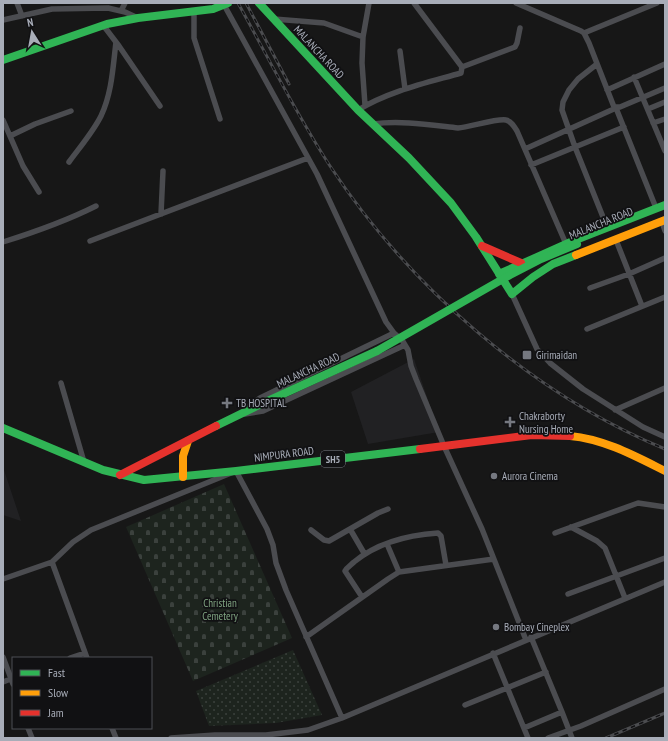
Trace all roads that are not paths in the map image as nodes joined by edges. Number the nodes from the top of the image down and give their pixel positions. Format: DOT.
graph roads {
  1 [pos="17,3"];
  2 [pos="125,3"];
  3 [pos="259,3"];
  4 [pos="369,3"];
  5 [pos="414,3"];
  6 [pos="516,3"];
  7 [pos="657,3"];
  8 [pos="225,4"];
  9 [pos="121,11"];
  10 [pos="194,12"];
  11 [pos="22,16"];
  12 [pos="138,18"];
  13 [pos="274,19"];
  14 [pos="3,20"];
  15 [pos="103,25"];
  16 [pos="520,28"];
  17 [pos="584,33"];
  18 [pos="363,37"];
  19 [pos="116,42"];
  20 [pos="400,51"];
  21 [pos="3,60"];
  22 [pos="597,64"];
  23 [pos="665,64"];
  24 [pos="462,67"];
  25 [pos="634,77"];
  26 [pos="665,88"];
  27 [pos="404,89"];
  28 [pos="607,90"];
  29 [pos="643,98"];
  30 [pos="665,102"];
  31 [pos="160,106"];
  32 [pos="362,108"];
  33 [pos="616,108"];
  34 [pos="648,109"];
  35 [pos="71,111"];
  36 [pos="665,118"];
  37 [pos="220,119"];
  38 [pos="3,120"];
  39 [pos="654,123"];
  40 [pos="373,124"];
  41 [pos="624,127"];
  42 [pos="568,130"];
  43 [pos="10,136"];
  44 [pos="575,146"];
  45 [pos="525,149"];
  46 [pos="665,151"];
  47 [pos="308,158"];
  48 [pos="69,162"];
  49 [pos="531,165"];
  50 [pos="163,171"];
  51 [pos="40,192"];
  52 [pos="665,205"];
  53 [pos="96,206"];
  54 [pos="656,208"];
  55 [pos="665,210"];
  56 [pos="161,214"];
  57 [pos="664,221"];
  58 [pos="607,227"];
  59 [pos="665,231"];
  60 [pos="616,240"];
  61 [pos="90,241"];
  62 [pos="3,242"];
  63 [pos="566,244"];
  64 [pos="482,246"];
  65 [pos="665,258"];
  66 [pos="521,263"];
  67 [pos="499,274"];
  68 [pos="629,274"];
  69 [pos="590,288"];
  70 [pos="512,294"];
  71 [pos="665,297"];
  72 [pos="642,306"];
  73 [pos="587,329"];
  74 [pos="394,333"];
  75 [pos="405,345"];
  76 [pos="61,382"];
  77 [pos="665,388"];
  78 [pos="615,410"];
  79 [pos="237,416"];
  80 [pos="3,428"];
  81 [pos="665,437"];
  82 [pos="188,441"];
  83 [pos="444,446"];
  84 [pos="84,462"];
  85 [pos="236,471"];
  86 [pos="665,471"];
  87 [pos="120,475"];
  88 [pos="183,477"];
  89 [pos="665,507"];
  90 [pos="388,509"];
  91 [pos="571,527"];
  92 [pos="350,529"];
  93 [pos="311,530"];
  94 [pos="554,533"];
  95 [pos="387,544"];
  96 [pos="364,553"];
  97 [pos="665,558"];
  98 [pos="494,559"];
  99 [pos="52,562"];
  100 [pos="446,565"];
  101 [pos="399,572"];
  102 [pos="616,577"];
  103 [pos="3,579"];
  104 [pos="665,582"];
  105 [pos="568,594"];
  106 [pos="362,597"];
  107 [pos="625,598"];
  108 [pos="306,637"];
  109 [pos="529,639"];
  110 [pos="493,654"];
  111 [pos="86,655"];
  112 [pos="3,657"];
  113 [pos="75,657"];
  114 [pos="546,672"];
  115 [pos="12,680"];
  116 [pos="3,682"];
  117 [pos="508,688"];
  118 [pos="665,689"];
  119 [pos="465,705"];
  120 [pos="562,712"];
  121 [pos="342,718"];
  122 [pos="524,728"];
  123 [pos="569,730"];
  124 [pos="171,738"];
  125 [pos="528,738"];
  126 [pos="548,738"];
  127 [pos="572,738"];
  1 -- 11 [label="street"];
  2 -- 9 [label="street"];
  3 -- 13 [label="main road, MALANCHA ROAD"];
  4 -- 18 [label="street"];
  5 -- 24 [label="street"];
  6 -- 17 [label="street"];
  7 -- 17 [label="street"];
  8 -- 10 [label="main road"];
  8 -- 47 [label="street"];
  9 -- 11 [label="street"];
  9 -- 12 [label="street"];
  10 -- 12 [label="main road"];
  10 -- 37 [label="street"];
  11 -- 14 [label="street"];
  12 -- 15 [label="main road"];
  13 -- 18 [label="street"];
  13 -- 32 [label="main road, MALANCHA ROAD"];
  15 -- 19 [label="street"];
  15 -- 21 [label="main road"];
  16 -- 24 [label="street"];
  17 -- 22 [label="street"];
  18 -- 32 [label="street"];
  19 -- 31 [label="street"];
  19 -- 48 [label="street"];
  20 -- 27 [label="street"];
  22 -- 28 [label="street"];
  22 -- 42 [label="street"];
  23 -- 25 [label="street"];
  24 -- 27 [label="street"];
  25 -- 28 [label="street"];
  25 -- 29 [label="street"];
  26 -- 29 [label="street"];
  27 -- 32 [label="street"];
  28 -- 33 [label="street"];
  29 -- 33 [label="street"];
  29 -- 34 [label="street"];
  30 -- 34 [label="street"];
  32 -- 40 [label="main road, MALANCHA ROAD"];
  33 -- 41 [label="street"];
  33 -- 42 [label="street"];
  34 -- 39 [label="street"];
  35 -- 43 [label="street"];
  36 -- 39 [label="street"];
  38 -- 43 [label="street"];
  39 -- 46 [label="street"];
  40 -- 45 [label="street"];
  40 -- 64 [label="main road, MALANCHA ROAD"];
  41 -- 44 [label="street"];
  41 -- 54 [label="street"];
  42 -- 44 [label="street"];
  42 -- 45 [label="street"];
  43 -- 51 [label="street"];
  44 -- 49 [label="street"];
  44 -- 58 [label="street"];
  45 -- 49 [label="street"];
  47 -- 56 [label="street"];
  47 -- 74 [label="street"];
  49 -- 63 [label="street"];
  50 -- 56 [label="street"];
  52 -- 54 [label="main road"];
  53 -- 62 [label="street"];
  54 -- 58 [label="main road"];
  55 -- 79 [label="main road, MALANCHA ROAD, bridge"];
  56 -- 61 [label="street"];
  57 -- 59 [label="street"];
  57 -- 60 [label="main road"];
  58 -- 63 [label="main road"];
  60 -- 68 [label="street"];
  60 -- 70 [label="main road"];
  63 -- 66 [label="main road"];
  64 -- 66 [label="main road"];
  64 -- 67 [label="main road, MALANCHA ROAD"];
  65 -- 68 [label="street"];
  66 -- 67 [label="main road"];
  67 -- 70 [label="main road, MALANCHA ROAD"];
  68 -- 69 [label="street"];
  68 -- 72 [label="street"];
  70 -- 78 [label="street"];
  71 -- 72 [label="street"];
  72 -- 73 [label="street"];
  74 -- 75 [label="street"];
  74 -- 79 [label="street"];
  75 -- 79 [label="street"];
  75 -- 83 [label="street"];
  76 -- 84 [label="street"];
  77 -- 78 [label="street"];
  78 -- 81 [label="street"];
  79 -- 82 [label="main road, MALANCHA ROAD"];
  80 -- 84 [label="main road, NIMPURA ROAD / SH5"];
  82 -- 87 [label="main road, MALANCHA ROAD"];
  82 -- 88 [label="main road"];
  83 -- 85 [label="main road, NIMPURA ROAD / SH5"];
  83 -- 86 [label="main road, NIMPURA ROAD / SH5"];
  83 -- 98 [label="street"];
  84 -- 87 [label="main road, NIMPURA ROAD / SH5"];
  85 -- 88 [label="main road, NIMPURA ROAD / SH5"];
  85 -- 99 [label="street"];
  85 -- 108 [label="street"];
  87 -- 88 [label="main road, NIMPURA ROAD / SH5"];
  89 -- 91 [label="street"];
  90 -- 92 [label="street"];
  91 -- 94 [label="street"];
  91 -- 102 [label="street"];
  92 -- 93 [label="street"];
  92 -- 96 [label="street"];
  95 -- 96 [label="street"];
  95 -- 100 [label="street"];
  95 -- 101 [label="street"];
  96 -- 106 [label="street"];
  97 -- 102 [label="street"];
  98 -- 100 [label="street"];
  98 -- 109 [label="street"];
  99 -- 103 [label="street"];
  99 -- 111 [label="street"];
  100 -- 101 [label="street"];
  101 -- 106 [label="street"];
  102 -- 105 [label="street"];
  102 -- 107 [label="street"];
  104 -- 107 [label="street"];
  106 -- 108 [label="street"];
  107 -- 109 [label="street"];
  108 -- 121 [label="street"];
  109 -- 110 [label="street"];
  109 -- 114 [label="street"];
  110 -- 117 [label="street"];
  110 -- 121 [label="street"];
  111 -- 113 [label="street"];
  112 -- 115 [label="street"];
  114 -- 117 [label="street"];
  114 -- 120 [label="street"];
  115 -- 116 [label="street"];
  117 -- 119 [label="street"];
  117 -- 122 [label="street"];
  118 -- 123 [label="street"];
  120 -- 122 [label="street"];
  120 -- 123 [label="street"];
  121 -- 124 [label="street"];
  122 -- 125 [label="street"];
  123 -- 126 [label="street"];
  123 -- 127 [label="street"];
}
